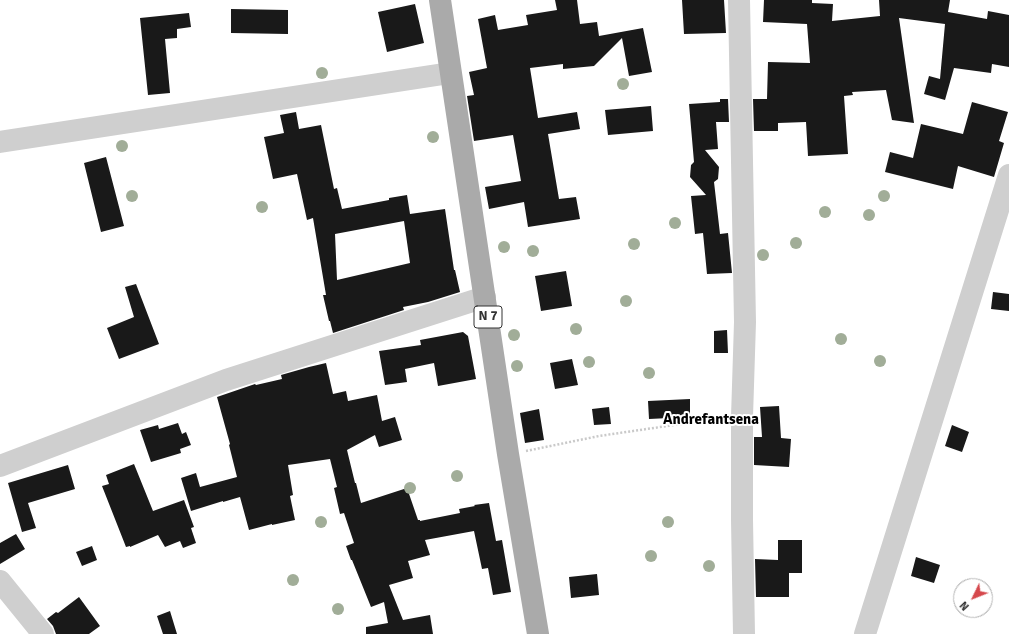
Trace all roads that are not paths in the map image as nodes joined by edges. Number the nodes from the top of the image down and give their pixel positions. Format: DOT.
graph roads {
  1 [pos="440,0"];
  2 [pos="738,0"];
  3 [pos="450,73"];
  4 [pos="0,142"];
  5 [pos="1009,175"];
  6 [pos="485,297"];
  7 [pos="0,466"];
  8 [pos="0,581"];
  9 [pos="43,634"];
  10 [pos="538,634"];
  11 [pos="744,634"];
  12 [pos="865,634"];
  1 -- 3 [label="main road, N 7"];
  2 -- 11 [label="street"];
  3 -- 4 [label="street"];
  3 -- 6 [label="main road, N 7"];
  5 -- 12 [label="street"];
  6 -- 7 [label="street"];
  6 -- 10 [label="main road, N 7"];
  8 -- 9 [label="street"];
}
